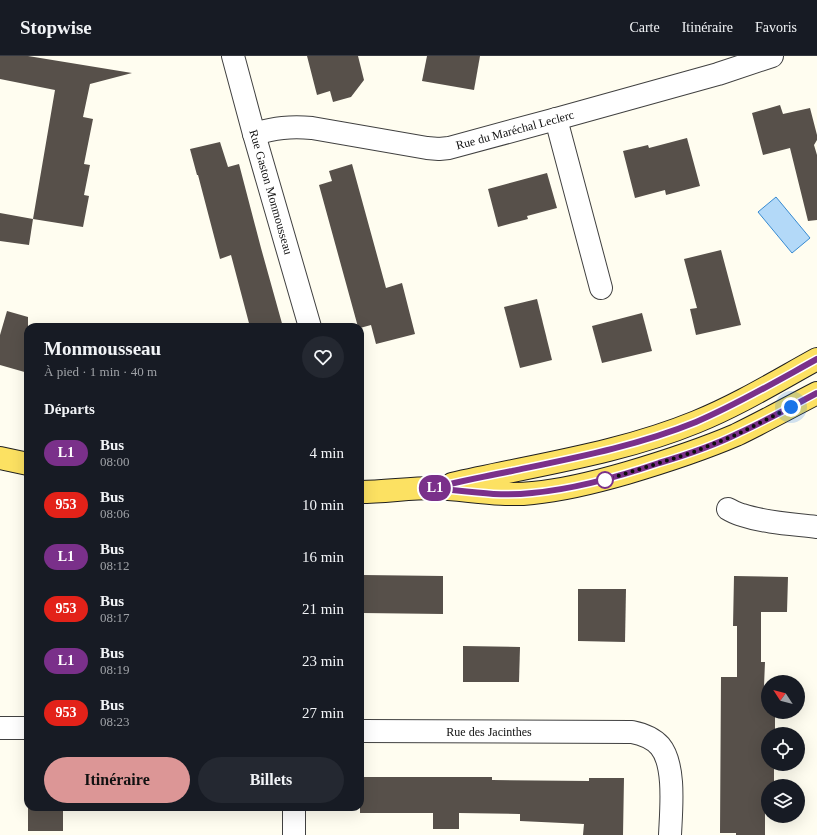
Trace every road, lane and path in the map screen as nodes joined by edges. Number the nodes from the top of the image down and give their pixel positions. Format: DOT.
graph roads {
  1 [pos="233,56"];
  2 [pos="772,56"];
  3 [pos="556,119"];
  4 [pos="254,134"];
  5 [pos="601,288"];
  6 [pos="309,323"];
  7 [pos="817,359"];
  8 [pos="817,393"];
  9 [pos="0,458"];
  10 [pos="24,463"];
  11 [pos="432,488"];
  12 [pos="364,492"];
  13 [pos="728,508"];
  14 [pos="817,527"];
  15 [pos="0,728"];
  16 [pos="24,728"];
  17 [pos="364,731"];
  18 [pos="294,811"];
  19 [pos="294,835"];
  20 [pos="670,835"];
  1 -- 4 [label="street, Rue Gaston Monmousseau"];
  2 -- 3 [label="street, Rue du Maréchal Leclerc"];
  3 -- 4 [label="street, Rue du Maréchal Leclerc"];
  3 -- 5 [label="street"];
  4 -- 6 [label="street, Rue Gaston Monmousseau"];
  7 -- 11 [label="main road"];
  8 -- 11 [label="main road"];
  9 -- 10 [label="main road"];
  11 -- 12 [label="main road"];
  13 -- 14 [label="street"];
  15 -- 16 [label="street"];
  17 -- 20 [label="street, Rue des Jacinthes"];
  18 -- 19 [label="street"];
}
